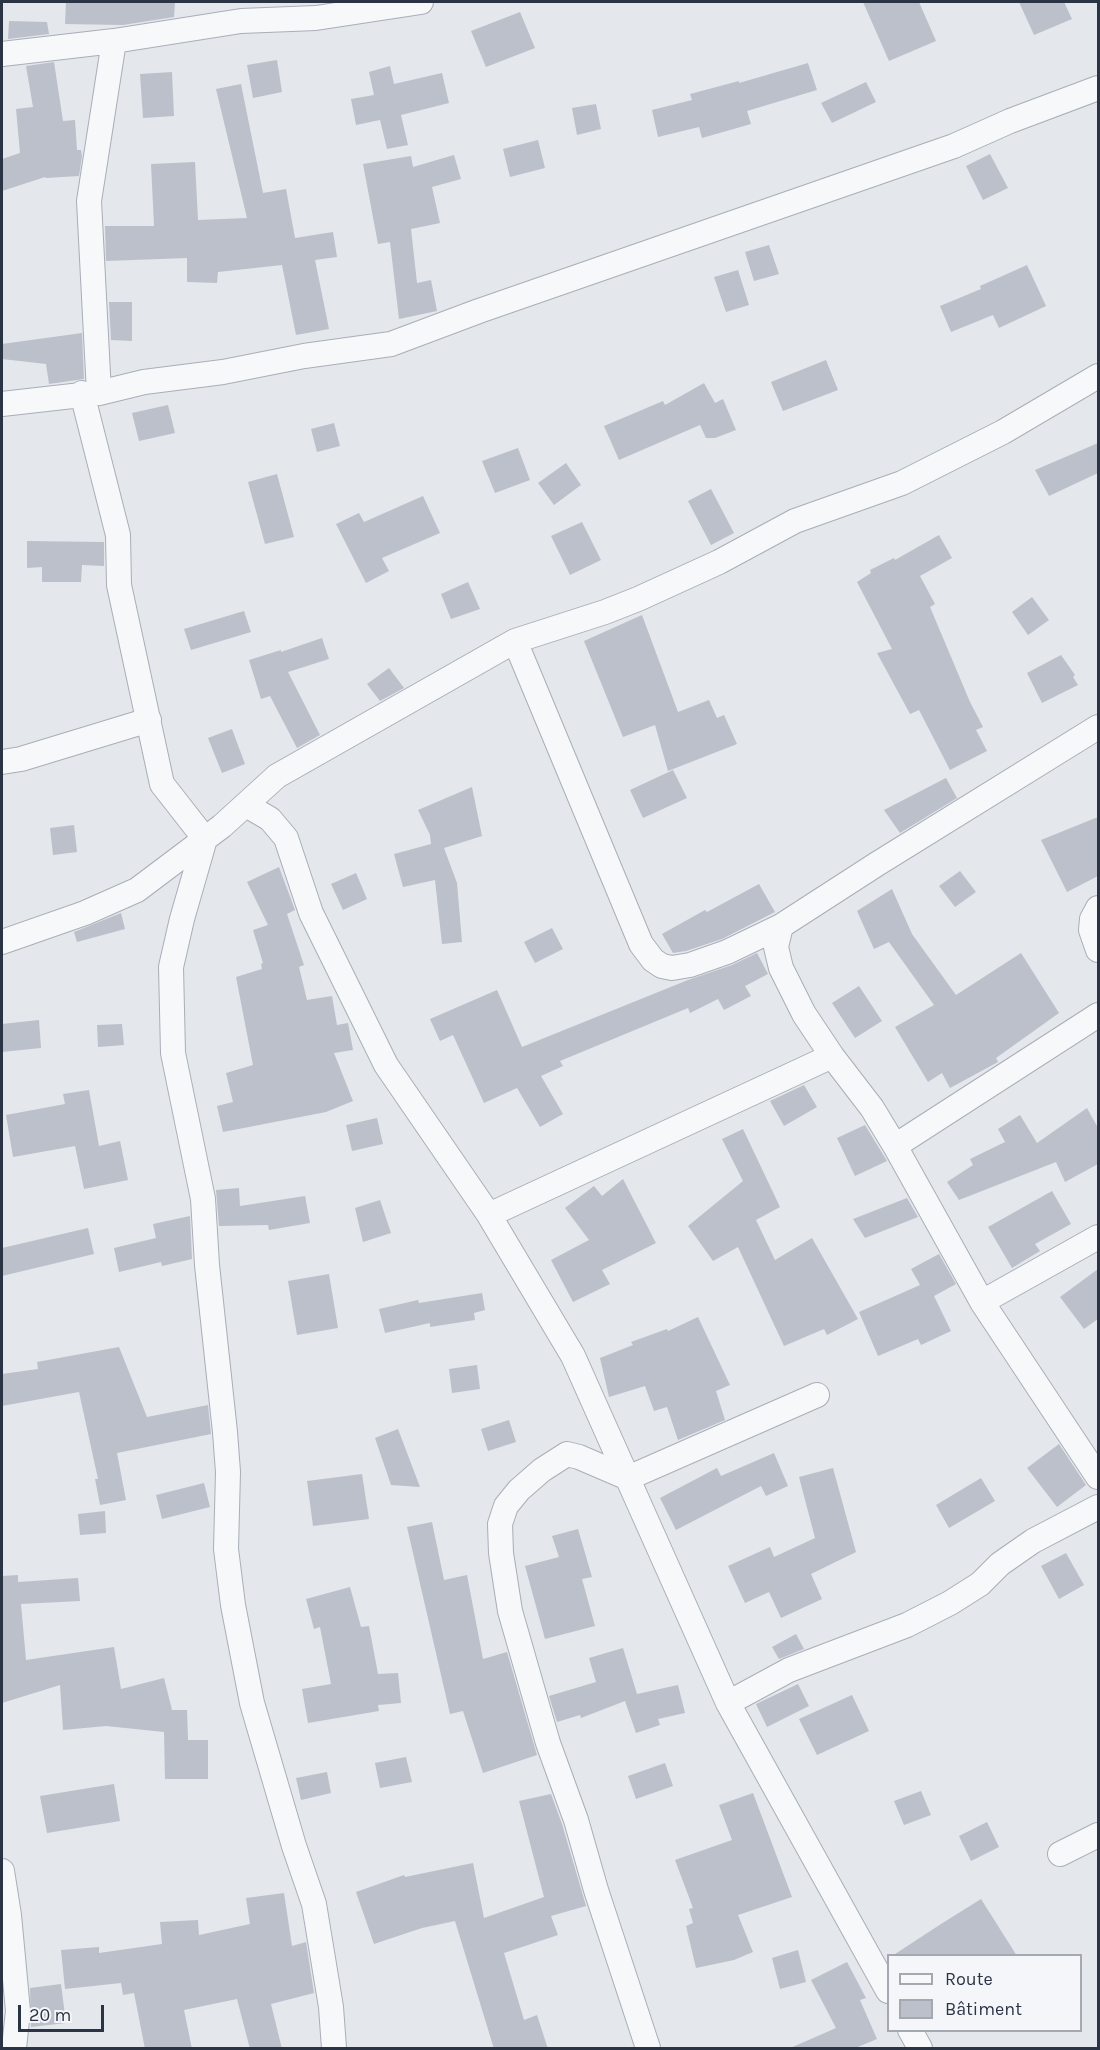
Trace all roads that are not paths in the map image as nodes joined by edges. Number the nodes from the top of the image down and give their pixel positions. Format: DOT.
graph roads {
  1 [pos="421,2"];
  2 [pos="114,41"];
  3 [pos="2,54"];
  4 [pos="1098,88"];
  5 [pos="1098,376"];
  6 [pos="90,393"];
  7 [pos="2,404"];
  8 [pos="514,641"];
  9 [pos="149,720"];
  10 [pos="1098,727"];
  11 [pos="2,762"];
  12 [pos="246,805"];
  13 [pos="205,839"];
  14 [pos="1098,908"];
  15 [pos="781,926"];
  16 [pos="2,942"];
  17 [pos="1098,950"];
  18 [pos="1098,1015"];
  19 [pos="832,1056"];
  20 [pos="895,1146"];
  21 [pos="489,1215"];
  22 [pos="1098,1237"];
  23 [pos="982,1302"];
  24 [pos="816,1395"];
  25 [pos="1098,1477"];
  26 [pos="628,1478"];
  27 [pos="1098,1507"];
  28 [pos="728,1703"];
  29 [pos="1098,1835"];
  30 [pos="1060,1854"];
  31 [pos="2,1871"];
  32 [pos="887,1990"];
  33 [pos="911,2032"];
  34 [pos="14,2049"];
  35 [pos="334,2049"];
  36 [pos="648,2049"];
  37 [pos="920,2049"];
  1 -- 2 [label="street"];
  2 -- 3 [label="street"];
  2 -- 6 [label="street"];
  4 -- 6 [label="street"];
  5 -- 8 [label="street"];
  6 -- 7 [label="street"];
  6 -- 9 [label="street"];
  8 -- 12 [label="street"];
  8 -- 15 [label="street"];
  9 -- 11 [label="street"];
  9 -- 13 [label="street"];
  10 -- 15 [label="street"];
  12 -- 13 [label="street"];
  12 -- 21 [label="street"];
  13 -- 16 [label="street"];
  13 -- 35 [label="street"];
  14 -- 17 [label="street"];
  15 -- 19 [label="street"];
  18 -- 20 [label="street"];
  19 -- 20 [label="street"];
  19 -- 21 [label="street"];
  20 -- 23 [label="street"];
  21 -- 26 [label="street"];
  22 -- 23 [label="street"];
  23 -- 25 [label="street"];
  24 -- 26 [label="street"];
  26 -- 28 [label="street"];
  26 -- 36 [label="street"];
  27 -- 28 [label="street"];
  28 -- 32 [label="street"];
  29 -- 30 [label="street"];
  31 -- 34 [label="street"];
  33 -- 37 [label="street"];
}
